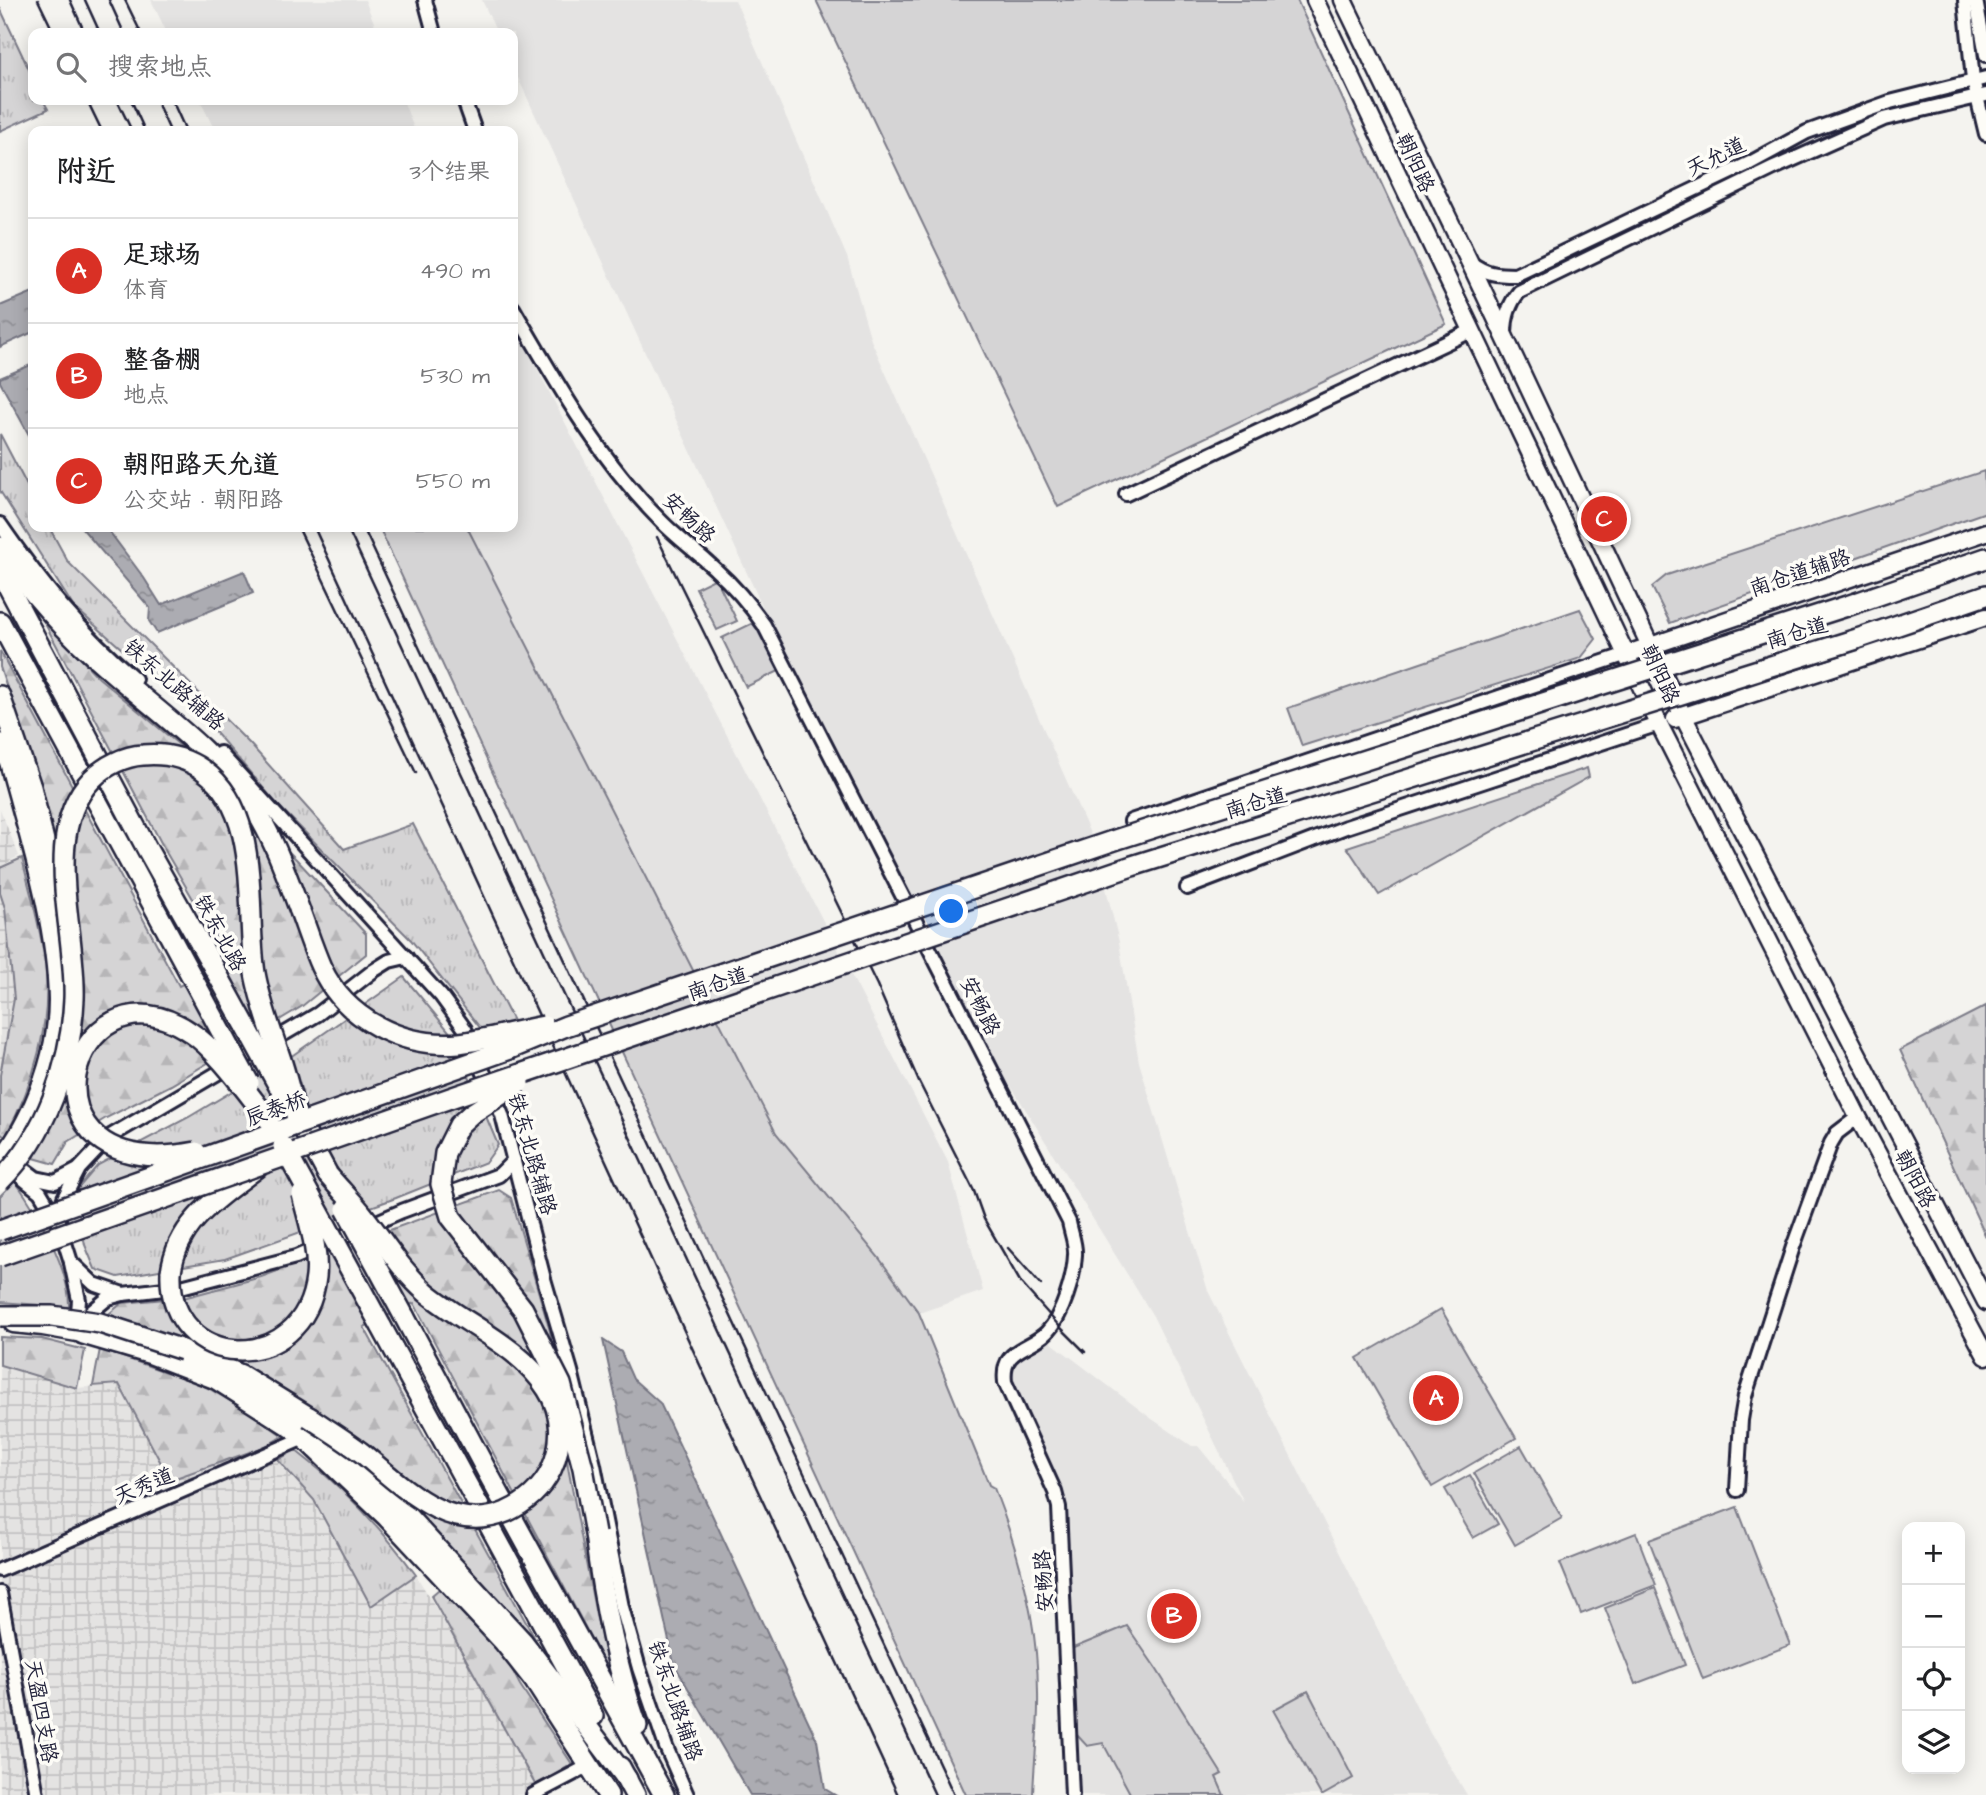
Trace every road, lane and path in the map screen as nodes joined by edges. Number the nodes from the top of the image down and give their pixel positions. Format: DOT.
graph roads {
  1 [pos="425,0"];
  2 [pos="1315,0"];
  3 [pos="1343,0"];
  4 [pos="1965,0"];
  5 [pos="1976,0"];
  6 [pos="433,28"];
  7 [pos="1986,55"];
  8 [pos="1979,79"];
  9 [pos="1981,96"];
  10 [pos="466,105"];
  11 [pos="473,126"];
  12 [pos="1986,134"];
  13 [pos="1470,263"];
  14 [pos="518,317"];
  15 [pos="1471,331"];
  16 [pos="1505,337"];
  17 [pos="1126,494"];
  18 [pos="0,524"];
  19 [pos="1596,530"];
  20 [pos="1986,532"];
  21 [pos="0,547"];
  22 [pos="1986,558"];
  23 [pos="0,570"];
  24 [pos="1986,595"];
  25 [pos="1986,617"];
  26 [pos="0,622"];
  27 [pos="1684,634"];
  28 [pos="1649,646"];
  29 [pos="1627,654"];
  30 [pos="0,696"];
  31 [pos="1683,716"];
  32 [pos="1659,724"];
  33 [pos="0,741"];
  34 [pos="3,760"];
  35 [pos="1131,821"];
  36 [pos="1187,888"];
  37 [pos="70,943"];
  38 [pos="406,957"];
  39 [pos="565,1026"];
  40 [pos="544,1068"];
  41 [pos="296,1115"];
  42 [pos="1858,1118"];
  43 [pos="265,1129"];
  44 [pos="1,1158"];
  45 [pos="514,1160"];
  46 [pos="263,1164"];
  47 [pos="79,1169"];
  48 [pos="297,1172"];
  49 [pos="328,1175"];
  50 [pos="0,1181"];
  51 [pos="59,1224"];
  52 [pos="0,1230"];
  53 [pos="1956,1244"];
  54 [pos="0,1256"];
  55 [pos="1933,1256"];
  56 [pos="71,1262"];
  57 [pos="122,1294"];
  58 [pos="1986,1303"];
  59 [pos="0,1316"];
  60 [pos="0,1323"];
  61 [pos="79,1334"];
  62 [pos="1986,1356"];
  63 [pos="309,1417"];
  64 [pos="304,1438"];
  65 [pos="1737,1490"];
  66 [pos="0,1570"];
  67 [pos="0,1593"];
  68 [pos="590,1765"];
  69 [pos="631,1787"];
  70 [pos="37,1795"];
  71 [pos="533,1795"];
  72 [pos="608,1795"];
  73 [pos="664,1795"];
  74 [pos="687,1795"];
  75 [pos="1072,1795"];
  1 -- 6 [label="street"];
  2 -- 15 [label="main road, 朝阳路"];
  3 -- 13 [label="main road, 朝阳路"];
  4 -- 8 [label="street"];
  5 -- 7 [label="street"];
  8 -- 9 [label="street"];
  8 -- 13 [label="street, 天允道"];
  9 -- 12 [label="street"];
  9 -- 16 [label="street, 天允道"];
  10 -- 11 [label="street"];
  13 -- 16 [label="main road, 朝阳路"];
  14 -- 75 [label="street, 安畅路"];
  15 -- 17 [label="street"];
  15 -- 29 [label="main road, 朝阳路"];
  16 -- 19 [label="main road, 朝阳路"];
  18 -- 38 [label="street, 铁东北路辅路"];
  19 -- 27 [label="main road"];
  19 -- 28 [label="main road, 朝阳路"];
  20 -- 27 [label="main road, 南仓道辅路"];
  21 -- 39 [label="highway, bridge"];
  22 -- 39 [label="highway, 南仓道, bridge"];
  23 -- 41 [label="highway, 铁东北路, bridge"];
  24 -- 40 [label="highway, 南仓道, bridge"];
  25 -- 31 [label="main road"];
  26 -- 43 [label="highway, bridge"];
  27 -- 28 [label="main road, 南仓道辅路"];
  28 -- 29 [label="main road, 南仓道辅路"];
  28 -- 31 [label="main road, 朝阳路"];
  29 -- 32 [label="main road, 朝阳路"];
  29 -- 35 [label="street"];
  30 -- 37 [label="highway, bridge"];
  31 -- 32 [label="main road"];
  31 -- 53 [label="main road, 朝阳路"];
  32 -- 36 [label="street"];
  32 -- 42 [label="main road, 朝阳路"];
  33 -- 34 [label="main road"];
  34 -- 44 [label="main road"];
  37 -- 41 [label="highway, bridge"];
  37 -- 50 [label="highway, bridge"];
  38 -- 45 [label="street, 铁东北路辅路"];
  38 -- 47 [label="street"];
  39 -- 43 [label="highway, 辰泰桥, bridge"];
  40 -- 46 [label="highway, bridge"];
  40 -- 73 [label="highway, bridge"];
  41 -- 49 [label="highway, 铁东北路, bridge"];
  42 -- 55 [label="main road, 朝阳路"];
  42 -- 65 [label="street"];
  43 -- 43 [label="highway, bridge"];
  43 -- 48 [label="highway, bridge"];
  43 -- 52 [label="highway, 辰泰桥, bridge"];
  44 -- 47 [label="street"];
  44 -- 51 [label="street"];
  45 -- 57 [label="street"];
  45 -- 74 [label="street, 铁东北路辅路"];
  46 -- 48 [label="highway, bridge"];
  46 -- 54 [label="highway, bridge"];
  47 -- 51 [label="street"];
  48 -- 69 [label="highway, bridge"];
  49 -- 63 [label="highway, bridge"];
  49 -- 73 [label="highway, 铁东北路, bridge"];
  51 -- 56 [label="street"];
  53 -- 55 [label="main road"];
  53 -- 58 [label="main road, 朝阳路"];
  55 -- 62 [label="main road, 朝阳路"];
  56 -- 57 [label="street"];
  56 -- 61 [label="street"];
  57 -- 61 [label="street"];
  59 -- 63 [label="highway, bridge"];
  60 -- 61 [label="main road"];
  61 -- 64 [label="highway"];
  63 -- 69 [label="highway, bridge"];
  64 -- 66 [label="street, 天秀道"];
  64 -- 68 [label="highway"];
  67 -- 70 [label="street, 天盈四支路"];
  68 -- 71 [label="street"];
  68 -- 72 [label="highway"];
}
